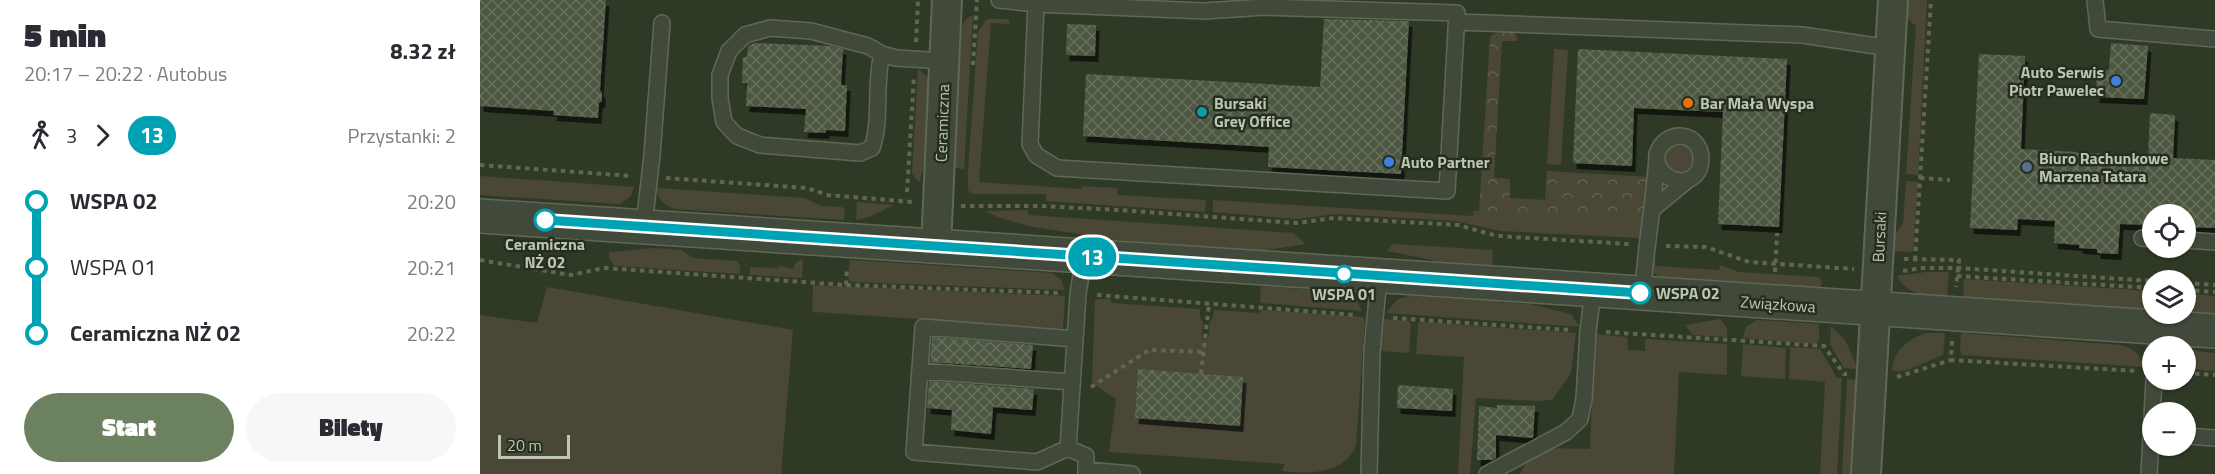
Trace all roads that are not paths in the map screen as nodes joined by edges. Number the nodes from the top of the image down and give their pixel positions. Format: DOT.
graph roads {
  1 [pos="947,0"];
  2 [pos="999,0"];
  3 [pos="1893,0"];
  4 [pos="2095,0"];
  5 [pos="1036,4"];
  6 [pos="1457,22"];
  7 [pos="662,23"];
  8 [pos="2215,39"];
  9 [pos="1890,48"];
  10 [pos="882,54"];
  11 [pos="944,62"];
  12 [pos="1657,162"];
  13 [pos="1694,176"];
  14 [pos="1653,208"];
  15 [pos="480,216"];
  16 [pos="644,226"];
  17 [pos="2196,241"];
  18 [pos="2215,242"];
  19 [pos="936,247"];
  20 [pos="1084,256"];
  21 [pos="1379,277"];
  22 [pos="1593,291"];
  23 [pos="1643,293"];
  24 [pos="1875,310"];
  25 [pos="2215,331"];
  26 [pos="2145,336"];
  27 [pos="2165,336"];
  28 [pos="1075,339"];
  29 [pos="920,371"];
  30 [pos="1072,382"];
  31 [pos="2196,437"];
  32 [pos="2215,438"];
  33 [pos="1068,448"];
  34 [pos="2150,456"];
  35 [pos="1086,472"];
  36 [pos="1132,474"];
  37 [pos="1370,474"];
  38 [pos="1487,474"];
  39 [pos="1866,474"];
  40 [pos="2149,474"];
  1 -- 11 [label="street, Ceramiczna"];
  2 -- 5 [label="lane"];
  3 -- 9 [label="street, Bursaki"];
  4 -- 8 [label="lane"];
  5 -- 6 [label="lane"];
  5 -- 6 [label="lane"];
  6 -- 9 [label="lane"];
  7 -- 16 [label="lane"];
  9 -- 24 [label="street, Bursaki"];
  10 -- 10 [label="lane"];
  10 -- 11 [label="lane"];
  11 -- 19 [label="street, Ceramiczna"];
  12 -- 13 [label="lane"];
  12 -- 13 [label="lane"];
  12 -- 14 [label="lane"];
  13 -- 14 [label="lane"];
  14 -- 23 [label="lane"];
  15 -- 16 [label="street, Związkowa"];
  16 -- 19 [label="street, Związkowa"];
  17 -- 18 [label="lane"];
  19 -- 20 [label="street, Związkowa"];
  20 -- 21 [label="street, Związkowa"];
  20 -- 28 [label="lane"];
  21 -- 22 [label="street, Związkowa"];
  21 -- 37 [label="lane"];
  22 -- 23 [label="street, Związkowa"];
  22 -- 38 [label="lane"];
  23 -- 24 [label="street, Związkowa"];
  24 -- 26 [label="street, Związkowa"];
  24 -- 39 [label="street, Bursaki"];
  25 -- 27 [label="street, Związkowa"];
  28 -- 29 [label="lane"];
  28 -- 30 [label="lane"];
  29 -- 30 [label="lane"];
  29 -- 33 [label="lane"];
  30 -- 33 [label="lane"];
  31 -- 32 [label="lane"];
  33 -- 35 [label="lane"];
  34 -- 40 [label="lane"];
  35 -- 36 [label="lane"];
}
